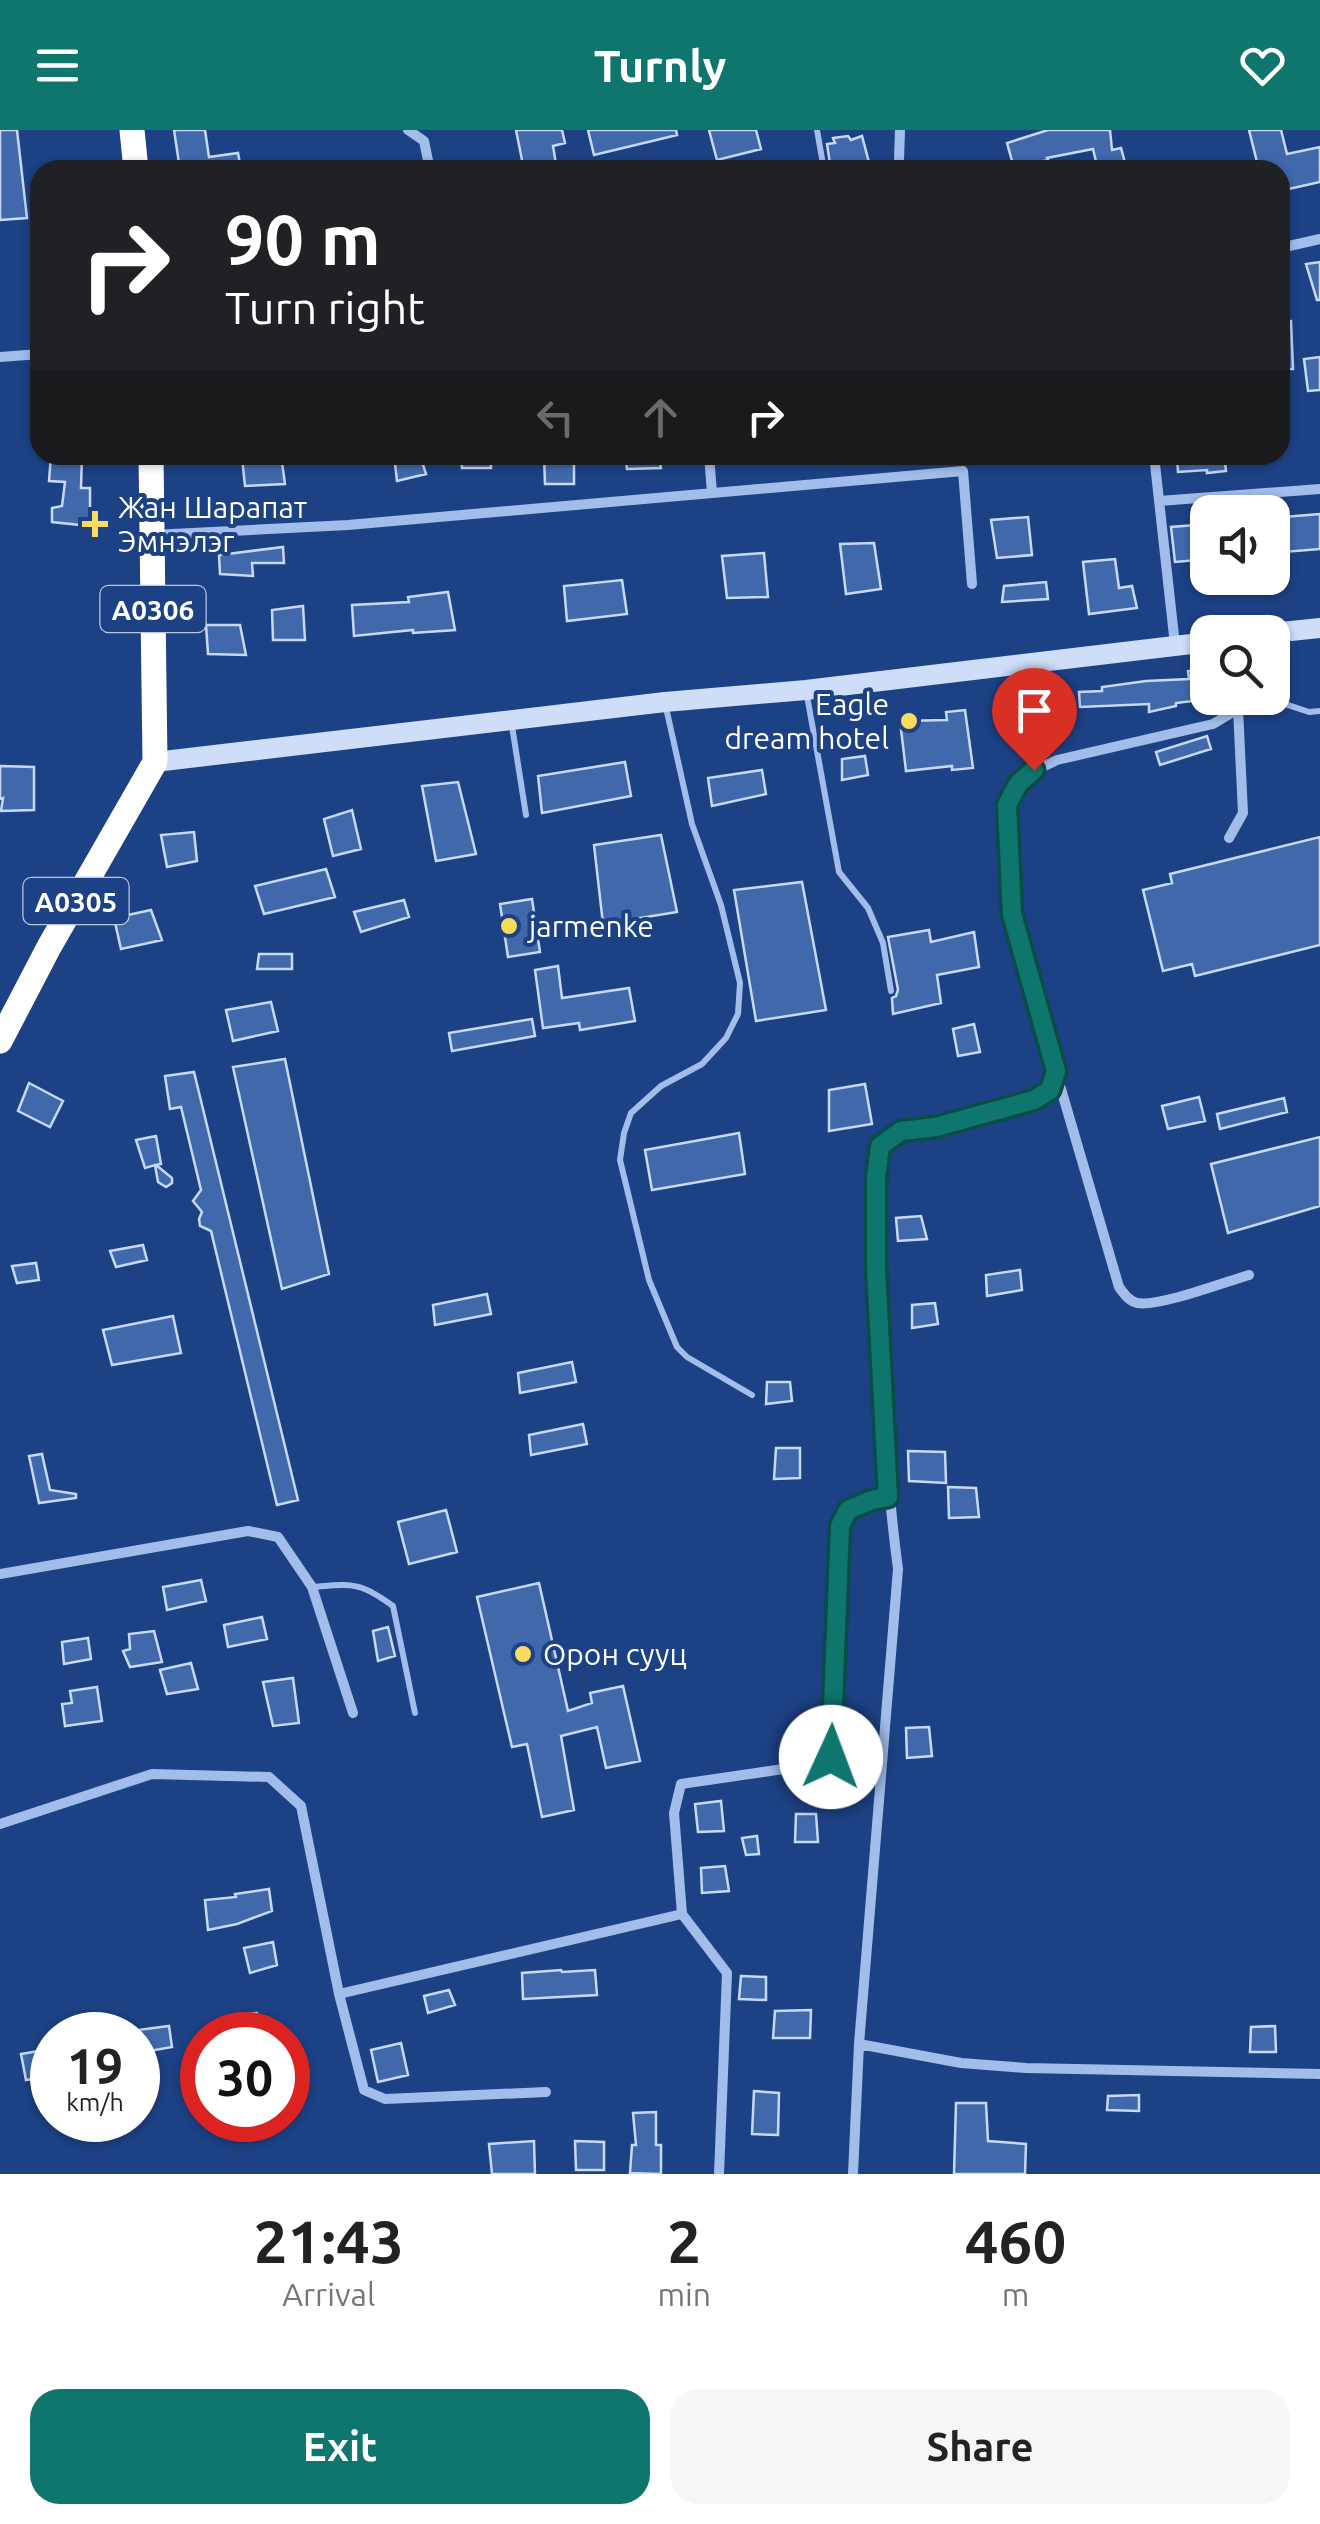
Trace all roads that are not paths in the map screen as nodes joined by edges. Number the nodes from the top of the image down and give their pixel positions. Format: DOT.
graph roads {
  1 [pos="132,130"];
  2 [pos="408,130"];
  3 [pos="816,130"];
  4 [pos="900,130"];
  5 [pos="135,160"];
  6 [pos="428,160"];
  7 [pos="822,160"];
  8 [pos="901,160"];
  9 [pos="1320,239"];
  10 [pos="1290,246"];
  11 [pos="30,355"];
  12 [pos="0,357"];
  13 [pos="151,465"];
  14 [pos="710,465"];
  15 [pos="965,465"];
  16 [pos="1155,465"];
  17 [pos="963,472"];
  18 [pos="1320,489"];
  19 [pos="712,494"];
  20 [pos="1159,501"];
  21 [pos="152,535"];
  22 [pos="972,584"];
  23 [pos="1320,628"];
  24 [pos="1290,631"];
  25 [pos="1190,644"];
  26 [pos="1175,646"];
  27 [pos="806,690"];
  28 [pos="665,702"];
  29 [pos="1290,706"];
  30 [pos="1320,711"];
  31 [pos="1224,715"];
  32 [pos="1240,715"];
  33 [pos="510,720"];
  34 [pos="154,762"];
  35 [pos="526,814"];
  36 [pos="1228,838"];
  37 [pos="891,991"];
  38 [pos="0,1041"];
  39 [pos="1056,1071"];
  40 [pos="1249,1275"];
  41 [pos="752,1395"];
  42 [pos="888,1497"];
  43 [pos="0,1574"];
  44 [pos="312,1587"];
  45 [pos="353,1713"];
  46 [pos="415,1713"];
  47 [pos="0,1824"];
  48 [pos="682,1914"];
  49 [pos="339,1994"];
  50 [pos="858,2044"];
  51 [pos="1320,2074"];
  52 [pos="546,2092"];
  53 [pos="719,2174"];
  54 [pos="853,2174"];
  1 -- 5 [label="highway"];
  2 -- 6 [label="street"];
  3 -- 7 [label="lane"];
  4 -- 8 [label="street"];
  9 -- 10 [label="street"];
  11 -- 12 [label="street"];
  13 -- 21 [label="highway, A0306"];
  14 -- 19 [label="street"];
  15 -- 17 [label="street"];
  16 -- 20 [label="street"];
  17 -- 19 [label="street"];
  17 -- 22 [label="street"];
  18 -- 20 [label="street"];
  19 -- 21 [label="street"];
  20 -- 26 [label="street"];
  21 -- 34 [label="highway, A0306"];
  23 -- 24 [label="main road"];
  25 -- 26 [label="main road"];
  26 -- 27 [label="main road"];
  27 -- 28 [label="main road"];
  27 -- 37 [label="lane"];
  28 -- 33 [label="main road"];
  28 -- 41 [label="lane"];
  29 -- 30 [label="lane"];
  31 -- 39 [label="street"];
  32 -- 36 [label="street"];
  33 -- 34 [label="main road"];
  33 -- 35 [label="lane"];
  34 -- 38 [label="highway, A0305"];
  39 -- 40 [label="street"];
  39 -- 42 [label="street"];
  42 -- 48 [label="street"];
  42 -- 50 [label="street"];
  43 -- 44 [label="street"];
  44 -- 45 [label="street"];
  44 -- 46 [label="lane"];
  47 -- 49 [label="street"];
  48 -- 49 [label="street"];
  48 -- 53 [label="street"];
  49 -- 52 [label="street"];
  50 -- 51 [label="street"];
  50 -- 54 [label="street"];
}
